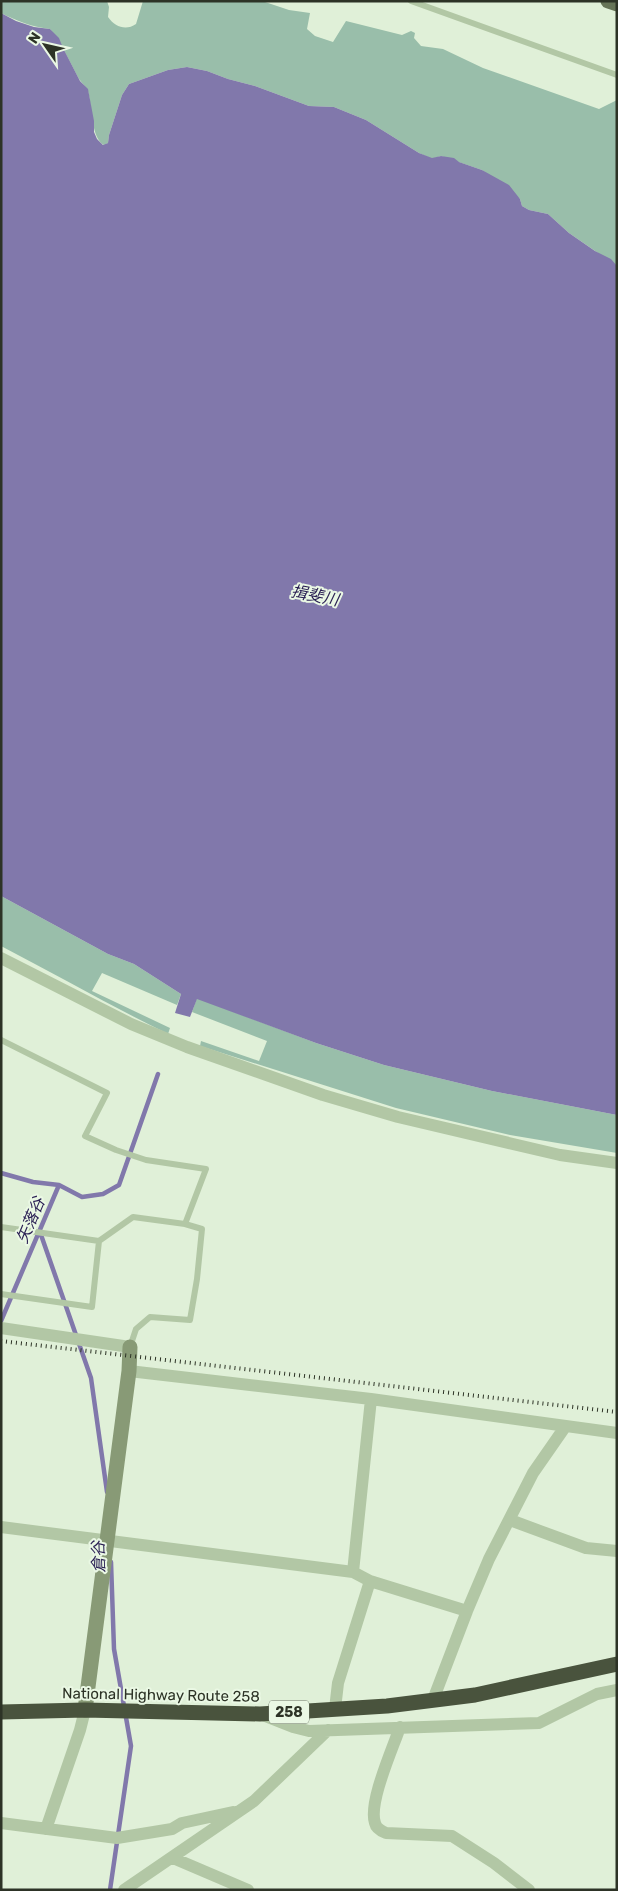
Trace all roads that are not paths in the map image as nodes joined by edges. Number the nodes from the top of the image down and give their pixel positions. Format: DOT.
graph roads {
  1 [pos="411,1"];
  2 [pos="608,1"];
  3 [pos="617,4"];
  4 [pos="617,75"];
  5 [pos="1,958"];
  6 [pos="1,1040"];
  7 [pos="617,1163"];
  8 [pos="184,1224"];
  9 [pos="1,1226"];
  10 [pos="99,1241"];
  11 [pos="1,1294"];
  12 [pos="4,1329"];
  13 [pos="130,1347"];
  14 [pos="129,1371"];
  15 [pos="371,1399"];
  16 [pos="565,1427"];
  17 [pos="617,1433"];
  18 [pos="510,1520"];
  19 [pos="1,1527"];
  20 [pos="107,1540"];
  21 [pos="617,1551"];
  22 [pos="353,1572"];
  23 [pos="370,1582"];
  24 [pos="467,1611"];
  25 [pos="617,1664"];
  26 [pos="617,1690"];
  27 [pos="433,1700"];
  28 [pos="335,1709"];
  29 [pos="85,1710"];
  30 [pos="1,1712"];
  31 [pos="260,1714"];
  32 [pos="400,1727"];
  33 [pos="328,1730"];
  34 [pos="240,1811"];
  35 [pos="1,1823"];
  36 [pos="46,1829"];
  37 [pos="173,1858"];
  38 [pos="124,1890"];
  39 [pos="248,1890"];
  40 [pos="529,1890"];
  1 -- 4 [label="lane"];
  2 -- 3 [label="main road"];
  5 -- 7 [label="street"];
  6 -- 8 [label="lane"];
  8 -- 10 [label="lane"];
  8 -- 13 [label="lane"];
  9 -- 10 [label="lane"];
  10 -- 11 [label="lane"];
  12 -- 13 [label="street"];
  13 -- 14 [label="street"];
  14 -- 15 [label="street"];
  14 -- 20 [label="street"];
  15 -- 16 [label="street"];
  15 -- 22 [label="street"];
  16 -- 17 [label="street"];
  16 -- 18 [label="street"];
  18 -- 21 [label="street"];
  18 -- 24 [label="street"];
  19 -- 20 [label="street"];
  20 -- 22 [label="street"];
  20 -- 29 [label="street"];
  22 -- 23 [label="street"];
  23 -- 24 [label="street"];
  23 -- 28 [label="street"];
  24 -- 27 [label="street"];
  25 -- 27 [label="highway, National Highway Route 258 / 258"];
  26 -- 32 [label="street"];
  27 -- 28 [label="highway, National Highway Route 258 / 258"];
  28 -- 31 [label="highway, National Highway Route 258 / 258"];
  29 -- 30 [label="highway, National Highway Route 258 / 258"];
  29 -- 31 [label="highway, National Highway Route 258 / 258"];
  29 -- 36 [label="street"];
  31 -- 33 [label="street"];
  32 -- 33 [label="street"];
  32 -- 40 [label="street"];
  33 -- 34 [label="street"];
  34 -- 36 [label="street"];
  34 -- 37 [label="street"];
  35 -- 36 [label="street"];
  37 -- 38 [label="street"];
  37 -- 39 [label="street"];
}
